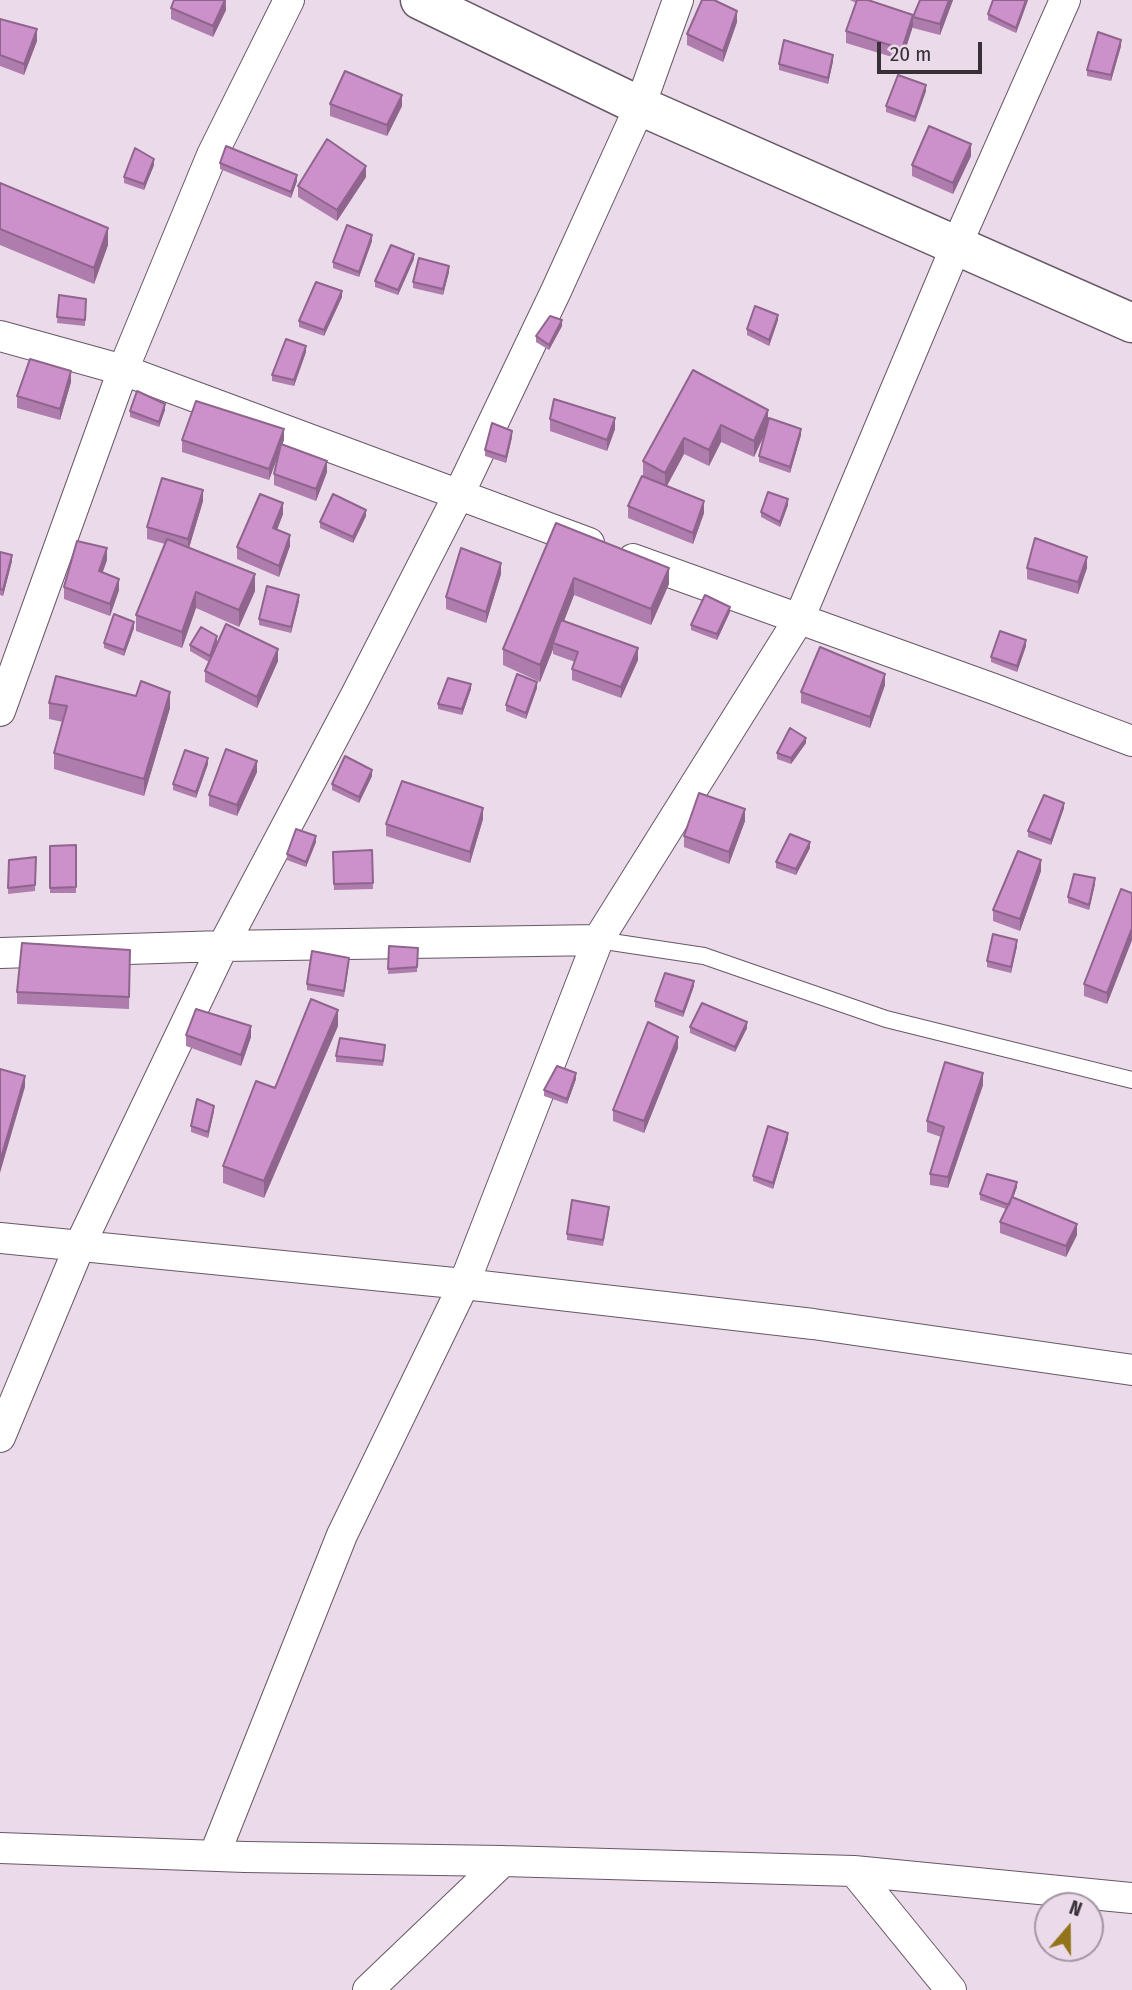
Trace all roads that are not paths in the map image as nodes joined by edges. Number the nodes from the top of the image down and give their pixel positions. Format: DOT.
graph roads {
  1 [pos="289,0"];
  2 [pos="420,0"];
  3 [pos="678,0"];
  4 [pos="1065,0"];
  5 [pos="640,106"];
  6 [pos="957,244"];
  7 [pos="1132,323"];
  8 [pos="0,336"];
  9 [pos="123,370"];
  10 [pos="458,496"];
  11 [pos="799,619"];
  12 [pos="0,711"];
  13 [pos="1132,741"];
  14 [pos="598,940"];
  15 [pos="223,946"];
  16 [pos="0,953"];
  17 [pos="1132,1080"];
  18 [pos="0,1238"];
  19 [pos="80,1245"];
  20 [pos="464,1284"];
  21 [pos="1132,1370"];
  22 [pos="0,1437"];
  23 [pos="0,1848"];
  24 [pos="214,1856"];
  25 [pos="503,1861"];
  26 [pos="854,1871"];
  27 [pos="1132,1898"];
  28 [pos="368,1990"];
  29 [pos="951,1990"];
  1 -- 9 [label="street"];
  2 -- 5 [label="highway"];
  3 -- 5 [label="street"];
  4 -- 6 [label="street"];
  5 -- 6 [label="highway"];
  5 -- 10 [label="street"];
  6 -- 7 [label="highway"];
  6 -- 11 [label="street"];
  8 -- 9 [label="street"];
  9 -- 10 [label="street"];
  9 -- 12 [label="street"];
  10 -- 11 [label="street"];
  10 -- 15 [label="street"];
  11 -- 13 [label="street"];
  11 -- 14 [label="street"];
  14 -- 15 [label="street"];
  14 -- 17 [label="lane"];
  14 -- 20 [label="street"];
  15 -- 16 [label="street"];
  15 -- 19 [label="street"];
  18 -- 19 [label="street"];
  19 -- 20 [label="street"];
  19 -- 22 [label="street"];
  20 -- 21 [label="street"];
  20 -- 24 [label="street"];
  23 -- 24 [label="street"];
  24 -- 25 [label="street"];
  25 -- 26 [label="street"];
  25 -- 28 [label="street"];
  26 -- 27 [label="street"];
  26 -- 29 [label="street"];
}
